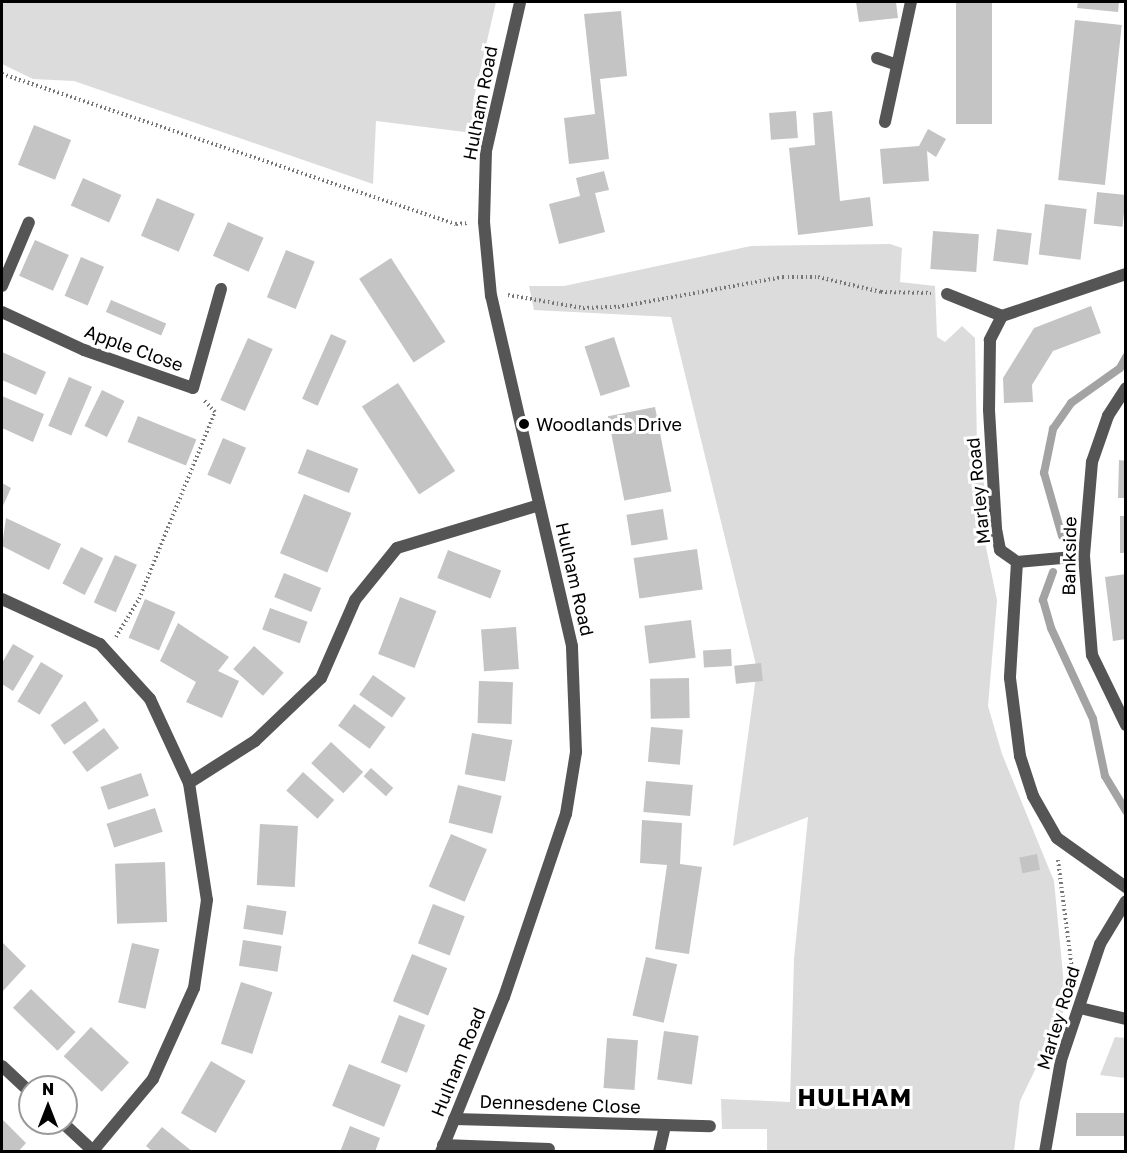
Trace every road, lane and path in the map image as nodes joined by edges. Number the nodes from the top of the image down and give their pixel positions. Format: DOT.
graph roads {
  1 [pos="520,2"];
  2 [pos="911,2"];
  3 [pos="877,58"];
  4 [pos="897,65"];
  5 [pos="2,75"];
  6 [pos="885,122"];
  7 [pos="29,222"];
  8 [pos="484,222"];
  9 [pos="1125,274"];
  10 [pos="2,286"];
  11 [pos="221,289"];
  12 [pos="947,294"];
  13 [pos="491,296"];
  14 [pos="2,312"];
  15 [pos="1002,316"];
  16 [pos="193,388"];
  17 [pos="1125,388"];
  18 [pos="539,505"];
  19 [pos="1084,556"];
  20 [pos="1017,562"];
  21 [pos="2,599"];
  22 [pos="107,652"];
  23 [pos="1125,726"];
  24 [pos="189,783"];
  25 [pos="1057,838"];
  26 [pos="1125,887"];
  27 [pos="1125,901"];
  28 [pos="1073,974"];
  29 [pos="1080,1008"];
  30 [pos="1125,1018"];
  31 [pos="2,1066"];
  32 [pos="18,1081"];
  33 [pos="454,1119"];
  34 [pos="665,1125"];
  35 [pos="710,1125"];
  36 [pos="76,1135"];
  37 [pos="442,1149"];
  38 [pos="549,1149"];
  39 [pos="93,1151"];
  40 [pos="659,1152"];
  41 [pos="1045,1152"];
  1 -- 8 [label="street, Hulham Road"];
  2 -- 4 [label="street"];
  3 -- 4 [label="street"];
  4 -- 6 [label="street"];
  5 -- 8 [label="path"];
  7 -- 10 [label="street"];
  8 -- 13 [label="street, Hulham Road"];
  9 -- 15 [label="street"];
  11 -- 16 [label="street, Apple Close"];
  12 -- 13 [label="path"];
  12 -- 15 [label="street"];
  13 -- 18 [label="street, Hulham Road"];
  14 -- 16 [label="street, Apple Close"];
  15 -- 20 [label="street, Marley Road"];
  16 -- 22 [label="path"];
  17 -- 19 [label="street, Bankside"];
  18 -- 24 [label="street"];
  18 -- 33 [label="street, Hulham Road"];
  19 -- 20 [label="street"];
  19 -- 23 [label="street, Bankside"];
  20 -- 25 [label="street"];
  21 -- 22 [label="street"];
  22 -- 24 [label="street"];
  24 -- 39 [label="street"];
  25 -- 26 [label="street"];
  25 -- 28 [label="path"];
  27 -- 29 [label="street, Marley Road"];
  29 -- 30 [label="street"];
  29 -- 41 [label="street, Marley Road"];
  31 -- 32 [label="street"];
  33 -- 34 [label="street, Dennesdene Close"];
  33 -- 37 [label="street, Hulham Road"];
  34 -- 35 [label="street, Dennesdene Close"];
  34 -- 40 [label="street, Dennesdene Close"];
  36 -- 39 [label="street"];
  37 -- 38 [label="street"];
}
